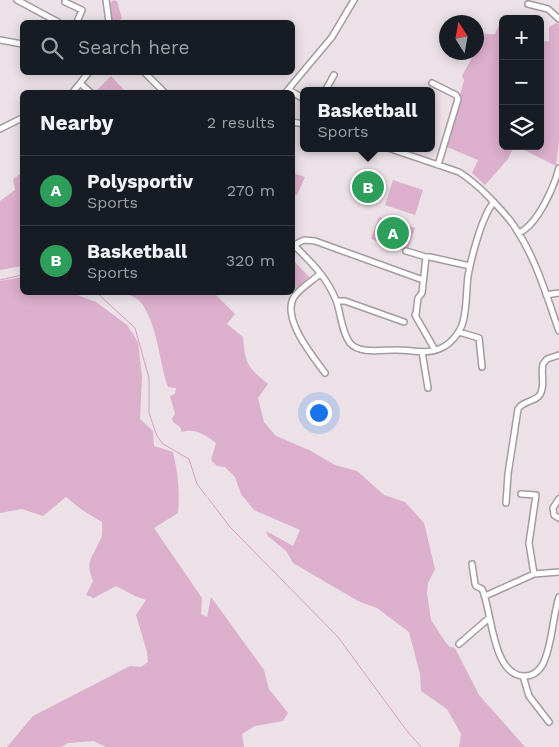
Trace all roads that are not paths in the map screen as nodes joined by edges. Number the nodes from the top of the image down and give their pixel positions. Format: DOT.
graph roads {
  1 [pos="17,0"];
  2 [pos="106,0"];
  3 [pos="354,0"];
  4 [pos="65,2"];
  5 [pos="528,4"];
  6 [pos="559,19"];
  7 [pos="54,20"];
  8 [pos="79,20"];
  9 [pos="109,20"];
  10 [pos="0,40"];
  11 [pos="20,44"];
  12 [pos="87,75"];
  13 [pos="147,75"];
  14 [pos="334,75"];
  15 [pos="432,82"];
  16 [pos="81,84"];
  17 [pos="327,87"];
  18 [pos="75,90"];
  19 [pos="88,90"];
  20 [pos="162,90"];
  21 [pos="289,90"];
  22 [pos="20,119"];
  23 [pos="0,129"];
  24 [pos="400,152"];
  25 [pos="438,165"];
  26 [pos="559,168"];
  27 [pos="494,202"];
  28 [pos="519,233"];
  29 [pos="295,243"];
  30 [pos="295,246"];
  31 [pos="406,251"];
  32 [pos="426,257"];
  33 [pos="470,266"];
  34 [pos="320,274"];
  35 [pos="423,280"];
  36 [pos="559,293"];
  37 [pos="546,295"];
  38 [pos="337,301"];
  39 [pos="404,322"];
  40 [pos="559,331"];
  41 [pos="459,332"];
  42 [pos="435,350"];
  43 [pos="422,352"];
  44 [pos="559,355"];
  45 [pos="482,367"];
  46 [pos="325,373"];
  47 [pos="428,388"];
  48 [pos="521,494"];
  49 [pos="559,499"];
  50 [pos="506,503"];
  51 [pos="559,518"];
  52 [pos="472,564"];
  53 [pos="559,572"];
  54 [pos="534,574"];
  55 [pos="485,596"];
  56 [pos="559,597"];
  57 [pos="489,618"];
  58 [pos="459,644"];
  59 [pos="523,676"];
  60 [pos="549,722"];
  1 -- 7 [label="street"];
  2 -- 9 [label="street"];
  3 -- 21 [label="street"];
  4 -- 8 [label="street"];
  5 -- 6 [label="street"];
  10 -- 11 [label="street"];
  12 -- 16 [label="street"];
  13 -- 20 [label="street"];
  14 -- 17 [label="street"];
  15 -- 25 [label="street"];
  16 -- 18 [label="street"];
  16 -- 19 [label="street"];
  22 -- 23 [label="street"];
  24 -- 25 [label="street"];
  25 -- 27 [label="street"];
  26 -- 28 [label="street"];
  27 -- 28 [label="street"];
  27 -- 33 [label="street"];
  28 -- 37 [label="street"];
  29 -- 35 [label="street"];
  30 -- 34 [label="street"];
  31 -- 32 [label="street"];
  32 -- 33 [label="street"];
  32 -- 35 [label="street"];
  33 -- 41 [label="street"];
  34 -- 38 [label="street"];
  34 -- 46 [label="street"];
  35 -- 42 [label="street"];
  36 -- 37 [label="street"];
  37 -- 40 [label="street"];
  38 -- 39 [label="street"];
  38 -- 43 [label="street"];
  41 -- 42 [label="street"];
  41 -- 45 [label="street"];
  42 -- 43 [label="street"];
  43 -- 47 [label="street"];
  44 -- 50 [label="street"];
  48 -- 54 [label="street"];
  49 -- 51 [label="street"];
  52 -- 55 [label="street"];
  53 -- 54 [label="street"];
  54 -- 55 [label="street"];
  55 -- 57 [label="street"];
  56 -- 59 [label="street"];
  57 -- 58 [label="street"];
  57 -- 59 [label="street"];
  59 -- 60 [label="street"];
}
